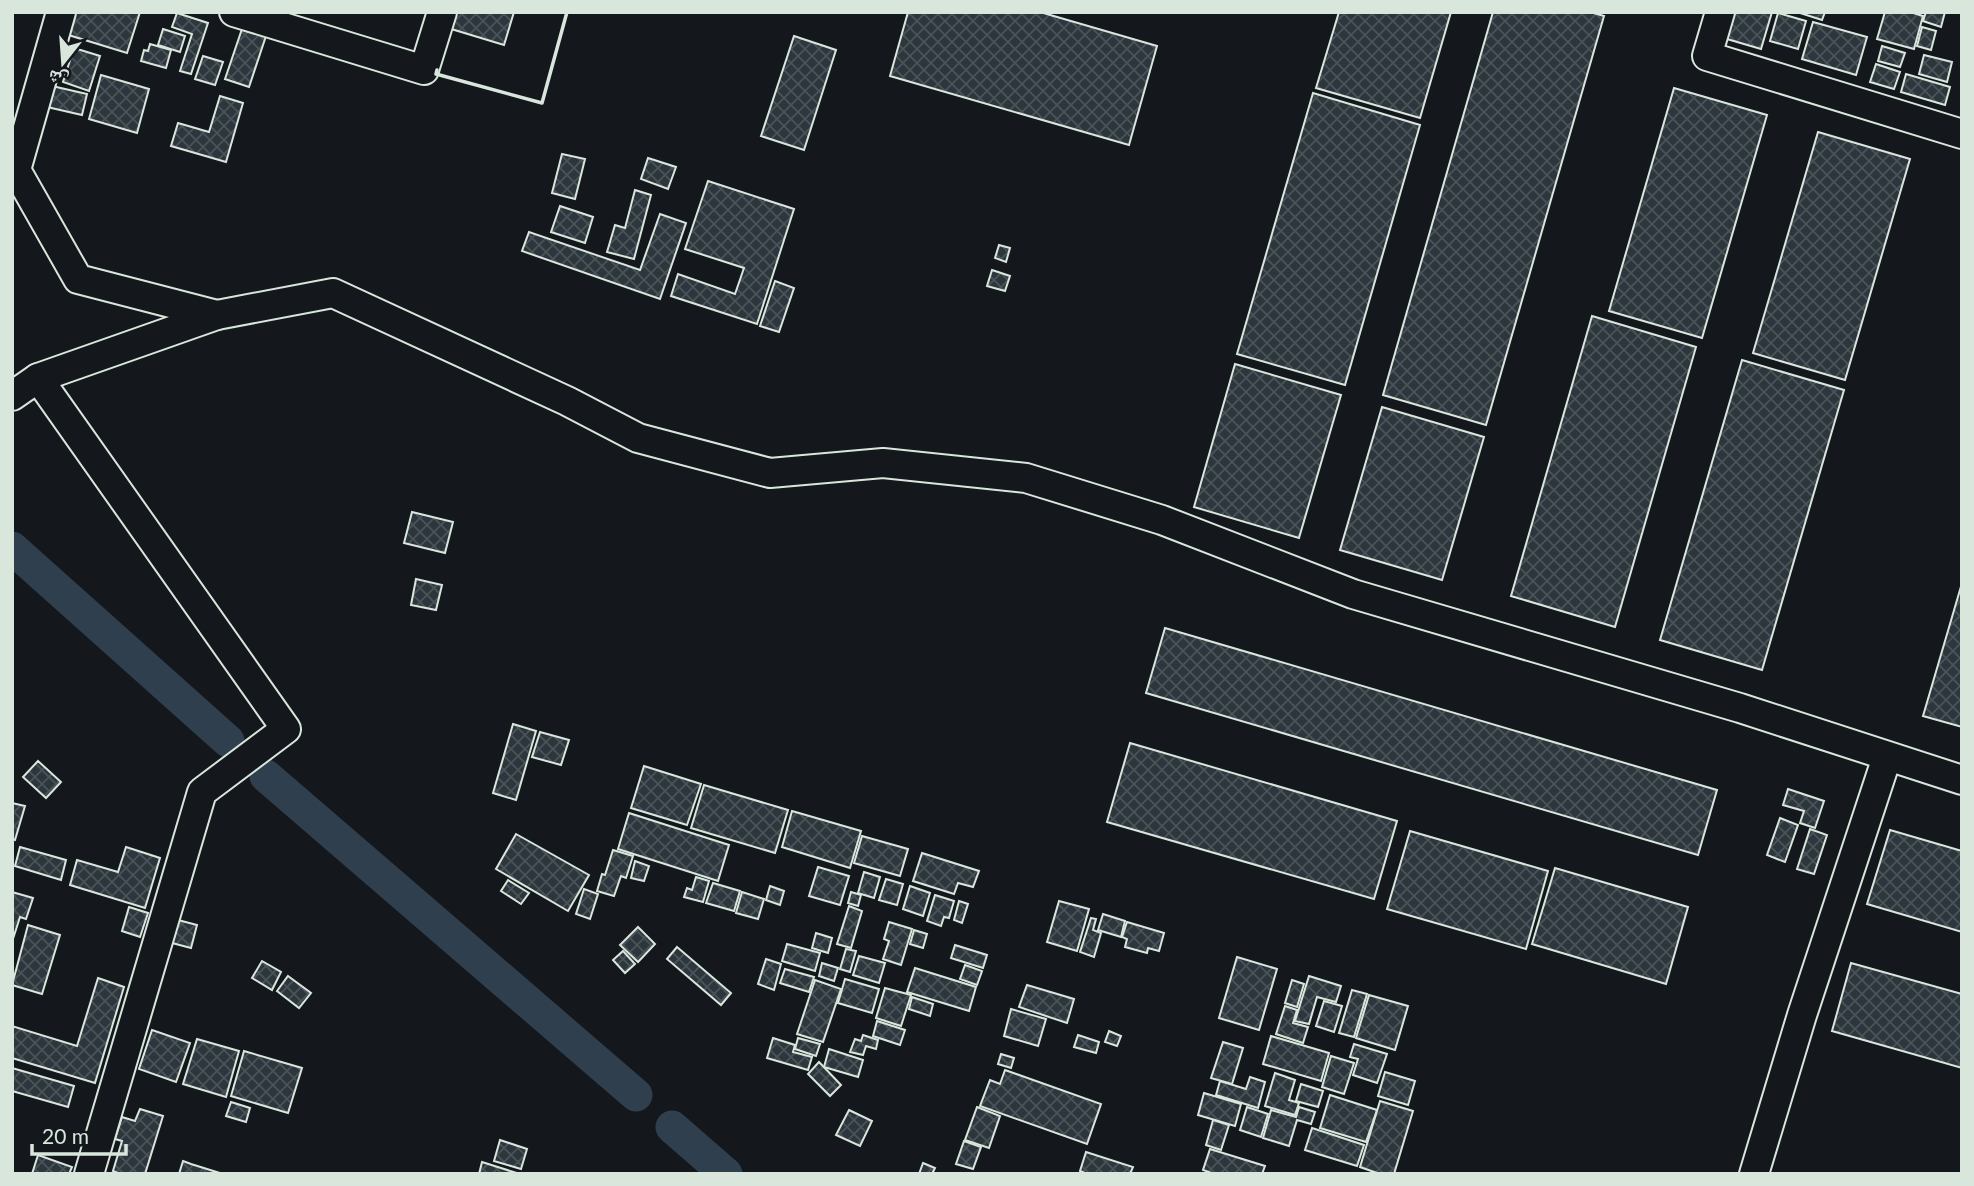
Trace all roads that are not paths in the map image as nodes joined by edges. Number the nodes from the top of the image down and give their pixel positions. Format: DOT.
graph roads {
  1 [pos="61,12"];
  2 [pos="234,12"];
  3 [pos="442,12"];
  4 [pos="1720,12"];
  5 [pos="1962,134"];
  6 [pos="217,315"];
  7 [pos="38,378"];
  8 [pos="12,396"];
  9 [pos="1887,757"];
  10 [pos="1962,780"];
  11 [pos="89,1174"];
  12 [pos="1754,1174"];
  1 -- 6 [label="street"];
  2 -- 3 [label="street"];
  4 -- 5 [label="street"];
  6 -- 7 [label="street"];
  6 -- 9 [label="street"];
  7 -- 8 [label="street"];
  7 -- 11 [label="street"];
  9 -- 10 [label="street"];
  9 -- 12 [label="street"];
}
